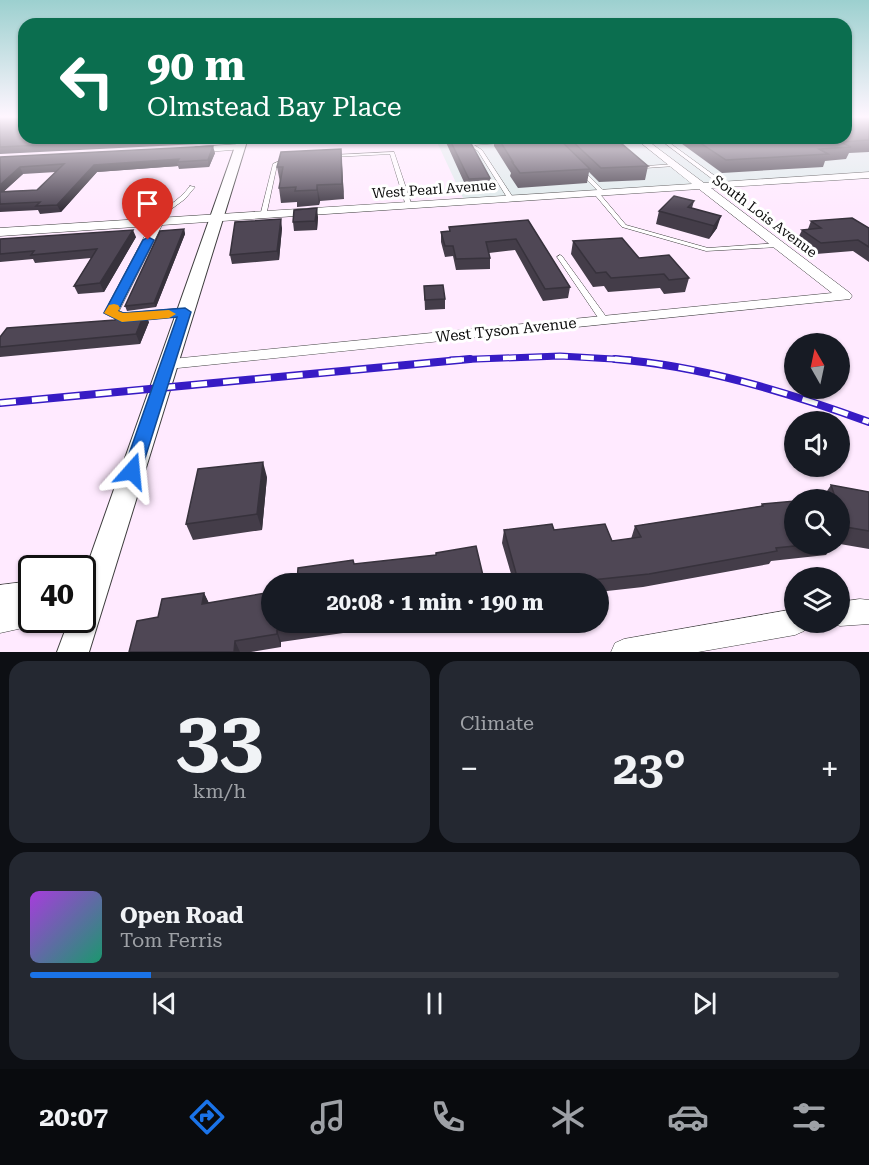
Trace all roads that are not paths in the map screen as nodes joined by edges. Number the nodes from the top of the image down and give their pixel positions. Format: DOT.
graph roads {
  1 [pos="201,148"];
  2 [pos="239,148"];
  3 [pos="477,148"];
  4 [pos="653,148"];
  5 [pos="674,148"];
  6 [pos="189,150"];
  7 [pos="322,157"];
  8 [pos="298,158"];
  9 [pos="637,160"];
  10 [pos="573,162"];
  11 [pos="675,165"];
  12 [pos="869,175"];
  13 [pos="722,186"];
  14 [pos="703,187"];
  15 [pos="192,188"];
  16 [pos="600,194"];
  17 [pos="511,200"];
  18 [pos="409,206"];
  19 [pos="263,216"];
  20 [pos="216,219"];
  21 [pos="154,222"];
  22 [pos="0,232"];
  23 [pos="778,245"];
  24 [pos="560,257"];
  25 [pos="845,296"];
  26 [pos="185,312"];
  27 [pos="604,320"];
  28 [pos="168,364"];
  29 [pos="96,565"];
  30 [pos="18,595"];
  31 [pos="0,597"];
  32 [pos="850,612"];
  33 [pos="869,612"];
  34 [pos="18,617"];
  35 [pos="0,620"];
  36 [pos="784,624"];
  37 [pos="77,633"];
  38 [pos="73,652"];
  39 [pos="624,652"];
  1 -- 6 [label="street"];
  2 -- 20 [label="street"];
  3 -- 17 [label="lane"];
  4 -- 11 [label="street, South Lois Avenue"];
  5 -- 13 [label="lane"];
  7 -- 18 [label="lane"];
  8 -- 19 [label="lane"];
  9 -- 11 [label="lane"];
  10 -- 16 [label="lane"];
  11 -- 14 [label="street, South Lois Avenue"];
  12 -- 13 [label="street, West Pearl Avenue"];
  13 -- 14 [label="street, West Pearl Avenue"];
  14 -- 16 [label="street, West Pearl Avenue"];
  14 -- 23 [label="street, South Lois Avenue"];
  15 -- 21 [label="lane"];
  16 -- 17 [label="street, West Pearl Avenue"];
  16 -- 23 [label="lane"];
  17 -- 18 [label="street, West Pearl Avenue"];
  18 -- 19 [label="street, West Pearl Avenue"];
  19 -- 20 [label="street, West Pearl Avenue"];
  20 -- 21 [label="street, West Pearl Avenue"];
  20 -- 26 [label="street"];
  21 -- 22 [label="street, West Pearl Avenue"];
  21 -- 26 [label="street"];
  23 -- 25 [label="street, South Lois Avenue"];
  24 -- 27 [label="lane"];
  25 -- 27 [label="street, West Tyson Avenue"];
  26 -- 28 [label="street"];
  27 -- 28 [label="street, West Tyson Avenue"];
  28 -- 29 [label="street"];
  30 -- 31 [label="street"];
  32 -- 33 [label="street"];
  34 -- 35 [label="street"];
  36 -- 39 [label="street"];
  37 -- 38 [label="street"];
}
